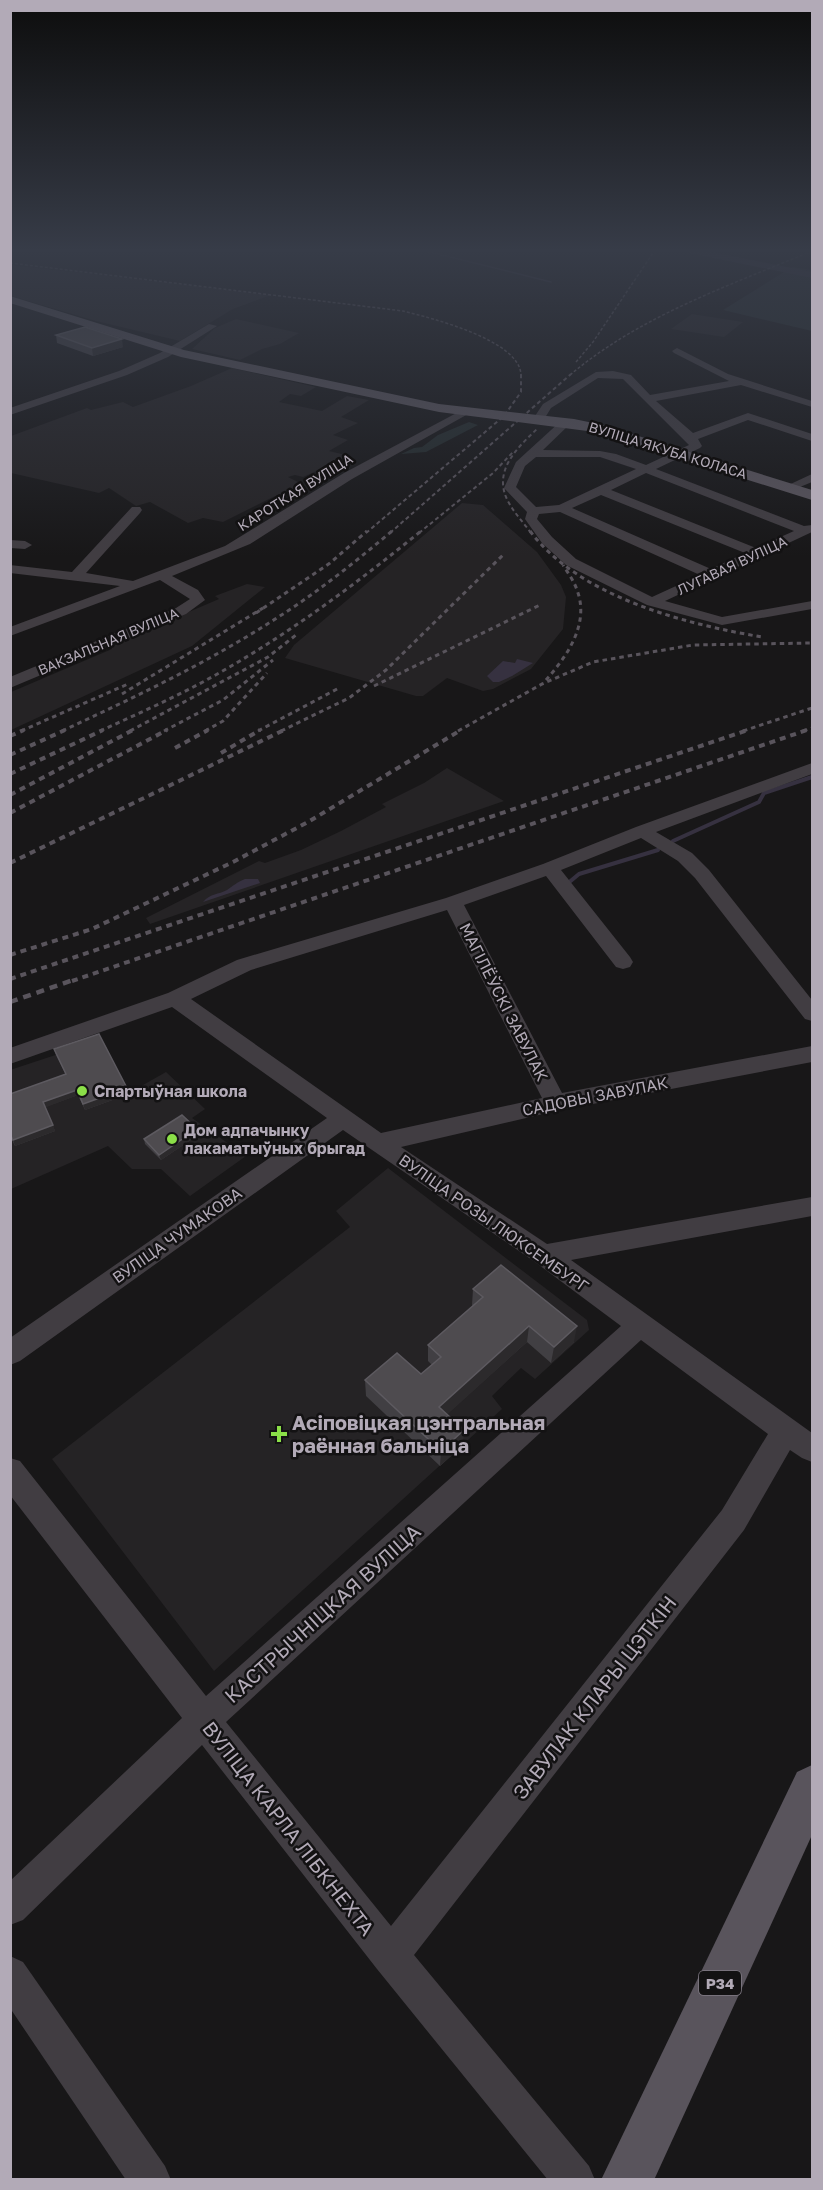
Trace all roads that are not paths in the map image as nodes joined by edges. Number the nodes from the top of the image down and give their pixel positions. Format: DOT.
graph roads {
  1 [pos="168,352"];
  2 [pos="176,352"];
  3 [pos="679,352"];
  4 [pos="742,381"];
  5 [pos="648,399"];
  6 [pos="813,404"];
  7 [pos="10,412"];
  8 [pos="464,412"];
  9 [pos="538,419"];
  10 [pos="566,422"];
  11 [pos="692,438"];
  12 [pos="813,438"];
  13 [pos="533,453"];
  14 [pos="684,453"];
  15 [pos="648,469"];
  16 [pos="813,478"];
  17 [pos="788,488"];
  18 [pos="602,491"];
  19 [pos="813,495"];
  20 [pos="562,508"];
  21 [pos="136,510"];
  22 [pos="533,511"];
  23 [pos="809,529"];
  24 [pos="10,544"];
  25 [pos="25,545"];
  26 [pos="756,553"];
  27 [pos="12,571"];
  28 [pos="76,576"];
  29 [pos="163,576"];
  30 [pos="712,576"];
  31 [pos="135,586"];
  32 [pos="652,602"];
  33 [pos="813,605"];
  34 [pos="10,632"];
  35 [pos="10,683"];
  36 [pos="813,768"];
  37 [pos="642,831"];
  38 [pos="550,868"];
  39 [pos="453,902"];
  40 [pos="623,962"];
  41 [pos="176,998"];
  42 [pos="813,1014"];
  43 [pos="813,1054"];
  44 [pos="10,1056"];
  45 [pos="556,1103"];
  46 [pos="344,1118"];
  47 [pos="378,1143"];
  48 [pos="813,1206"];
  49 [pos="544,1255"];
  50 [pos="640,1325"];
  51 [pos="10,1353"];
  52 [pos="786,1430"];
  53 [pos="813,1449"];
  54 [pos="10,1471"];
  55 [pos="203,1721"];
  56 [pos="813,1787"];
  57 [pos="10,1907"];
  58 [pos="390,1956"];
  59 [pos="10,1975"];
  60 [pos="151,2180"];
  61 [pos="575,2180"];
  62 [pos="627,2180"];
  1 -- 7 [label="street"];
  2 -- 8 [label="main road, ВУЛІЦА ЯКУБА КОЛАСА"];
  3 -- 4 [label="street"];
  4 -- 5 [label="street"];
  4 -- 6 [label="street"];
  5 -- 9 [label="street"];
  5 -- 11 [label="street"];
  8 -- 9 [label="main road, ВУЛІЦА ЯКУБА КОЛАСА"];
  8 -- 29 [label="street, КАРОТКАЯ ВУЛІЦА"];
  9 -- 10 [label="main road, ВУЛІЦА ЯКУБА КОЛАСА"];
  10 -- 13 [label="street"];
  10 -- 14 [label="main road, ВУЛІЦА ЯКУБА КОЛАСА"];
  11 -- 12 [label="street"];
  11 -- 14 [label="street"];
  13 -- 15 [label="street"];
  13 -- 22 [label="street"];
  14 -- 15 [label="street"];
  14 -- 17 [label="main road, ВУЛІЦА ЯКУБА КОЛАСА"];
  15 -- 18 [label="street"];
  15 -- 23 [label="street"];
  16 -- 17 [label="street"];
  17 -- 19 [label="main road, ВУЛІЦА ЯКУБА КОЛАСА"];
  18 -- 20 [label="street"];
  18 -- 26 [label="street"];
  20 -- 22 [label="street"];
  20 -- 30 [label="street"];
  21 -- 28 [label="street"];
  22 -- 32 [label="street"];
  23 -- 26 [label="street, ЛУГАВАЯ ВУЛІЦА"];
  24 -- 25 [label="street"];
  26 -- 30 [label="street, ЛУГАВАЯ ВУЛІЦА"];
  27 -- 28 [label="street"];
  28 -- 31 [label="street"];
  29 -- 31 [label="street, КАРОТКАЯ ВУЛІЦА"];
  29 -- 35 [label="street, ВАКЗАЛЬНАЯ ВУЛІЦА"];
  30 -- 32 [label="street, ЛУГАВАЯ ВУЛІЦА"];
  31 -- 34 [label="street, КАРОТКАЯ ВУЛІЦА"];
  32 -- 33 [label="street"];
  36 -- 37 [label="street"];
  37 -- 38 [label="street"];
  37 -- 42 [label="street"];
  38 -- 39 [label="street"];
  38 -- 40 [label="street"];
  39 -- 41 [label="street"];
  39 -- 45 [label="street, МАГІЛЁЎСКІ ЗАВУЛАК"];
  41 -- 44 [label="street"];
  41 -- 46 [label="street, ВУЛІЦА РОЗЫ ЛЮКСЕМБУРГ"];
  43 -- 45 [label="street, САДОВЫ ЗАВУЛАК"];
  45 -- 47 [label="street, САДОВЫ ЗАВУЛАК"];
  46 -- 47 [label="street, ВУЛІЦА РОЗЫ ЛЮКСЕМБУРГ"];
  46 -- 51 [label="street, ВУЛІЦА ЧУМАКОВА"];
  47 -- 49 [label="street, ВУЛІЦА РОЗЫ ЛЮКСЕМБУРГ"];
  48 -- 49 [label="street"];
  49 -- 50 [label="street, ВУЛІЦА РОЗЫ ЛЮКСЕМБУРГ"];
  50 -- 52 [label="street, ВУЛІЦА РОЗЫ ЛЮКСЕМБУРГ"];
  50 -- 55 [label="street, КАСТРЫЧНІЦКАЯ ВУЛІЦА"];
  52 -- 53 [label="street, ВУЛІЦА РОЗЫ ЛЮКСЕМБУРГ"];
  52 -- 58 [label="street, ЗАВУЛАК КЛАРЫ ЦЭТКІН"];
  54 -- 55 [label="street, ВУЛІЦА КАРЛА ЛІБКНЕХТА"];
  55 -- 57 [label="street, КАСТРЫЧНІЦКАЯ ВУЛІЦА"];
  55 -- 58 [label="street, ВУЛІЦА КАРЛА ЛІБКНЕХТА"];
  56 -- 62 [label="main road, Р34"];
  58 -- 61 [label="street, ВУЛІЦА КАРЛА ЛІБКНЕХТА"];
  59 -- 60 [label="street"];
}
